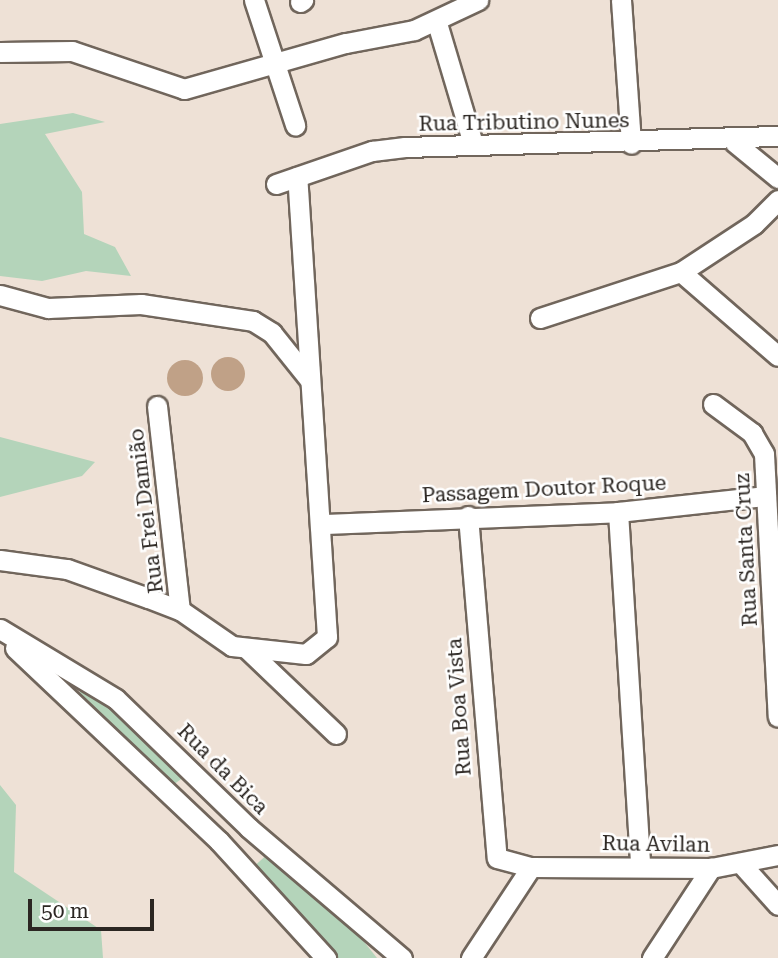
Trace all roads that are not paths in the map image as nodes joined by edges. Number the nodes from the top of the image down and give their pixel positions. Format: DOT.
graph roads {
  1 [pos="254,0"];
  2 [pos="478,0"];
  3 [pos="621,0"];
  4 [pos="437,23"];
  5 [pos="0,51"];
  6 [pos="276,65"];
  7 [pos="295,125"];
  8 [pos="778,136"];
  9 [pos="734,142"];
  10 [pos="473,144"];
  11 [pos="631,144"];
  12 [pos="297,177"];
  13 [pos="778,178"];
  14 [pos="276,184"];
  15 [pos="778,200"];
  16 [pos="681,272"];
  17 [pos="0,295"];
  18 [pos="540,318"];
  19 [pos="778,356"];
  20 [pos="309,379"];
  21 [pos="713,404"];
  22 [pos="157,406"];
  23 [pos="766,496"];
  24 [pos="618,512"];
  25 [pos="468,516"];
  26 [pos="325,524"];
  27 [pos="0,560"];
  28 [pos="774,589"];
  29 [pos="180,610"];
  30 [pos="0,628"];
  31 [pos="0,635"];
  32 [pos="246,648"];
  33 [pos="778,717"];
  34 [pos="336,734"];
  35 [pos="249,828"];
  36 [pos="231,852"];
  37 [pos="778,855"];
  38 [pos="640,865"];
  39 [pos="743,866"];
  40 [pos="531,867"];
  41 [pos="711,868"];
  42 [pos="778,905"];
  43 [pos="326,958"];
  44 [pos="402,958"];
  45 [pos="471,958"];
  46 [pos="652,958"];
  1 -- 6 [label="street"];
  2 -- 4 [label="street"];
  3 -- 11 [label="street"];
  4 -- 6 [label="street"];
  4 -- 10 [label="street"];
  5 -- 6 [label="street"];
  6 -- 7 [label="street"];
  8 -- 9 [label="street, Rua Tributino Nunes"];
  9 -- 11 [label="street, Rua Tributino Nunes"];
  9 -- 13 [label="street"];
  10 -- 11 [label="street, Rua Tributino Nunes"];
  10 -- 12 [label="street, Rua Tributino Nunes"];
  12 -- 14 [label="street, Rua Tributino Nunes"];
  12 -- 20 [label="street"];
  15 -- 16 [label="street"];
  16 -- 18 [label="street"];
  16 -- 19 [label="street"];
  17 -- 20 [label="street"];
  20 -- 26 [label="street"];
  21 -- 23 [label="street, Rua Santa Cruz"];
  22 -- 29 [label="street, Rua Frei Damião"];
  23 -- 24 [label="street, Passagem Doutor Roque"];
  23 -- 28 [label="street, Rua Santa Cruz"];
  24 -- 25 [label="street, Passagem Doutor Roque"];
  24 -- 38 [label="street"];
  25 -- 26 [label="street, Passagem Doutor Roque"];
  25 -- 40 [label="street, Rua Boa Vista"];
  26 -- 32 [label="street"];
  27 -- 29 [label="street"];
  28 -- 33 [label="street, Rua Santa Cruz"];
  29 -- 32 [label="street"];
  30 -- 35 [label="street, Rua da Bica"];
  31 -- 36 [label="street"];
  32 -- 34 [label="street"];
  35 -- 36 [label="street"];
  35 -- 44 [label="street, Rua da Bica"];
  36 -- 43 [label="street"];
  37 -- 39 [label="street, Rua Avilan"];
  38 -- 40 [label="street, Rua Avilan"];
  38 -- 41 [label="street, Rua Avilan"];
  39 -- 41 [label="street, Rua Avilan"];
  39 -- 42 [label="street"];
  40 -- 45 [label="street"];
  41 -- 46 [label="street"];
}
